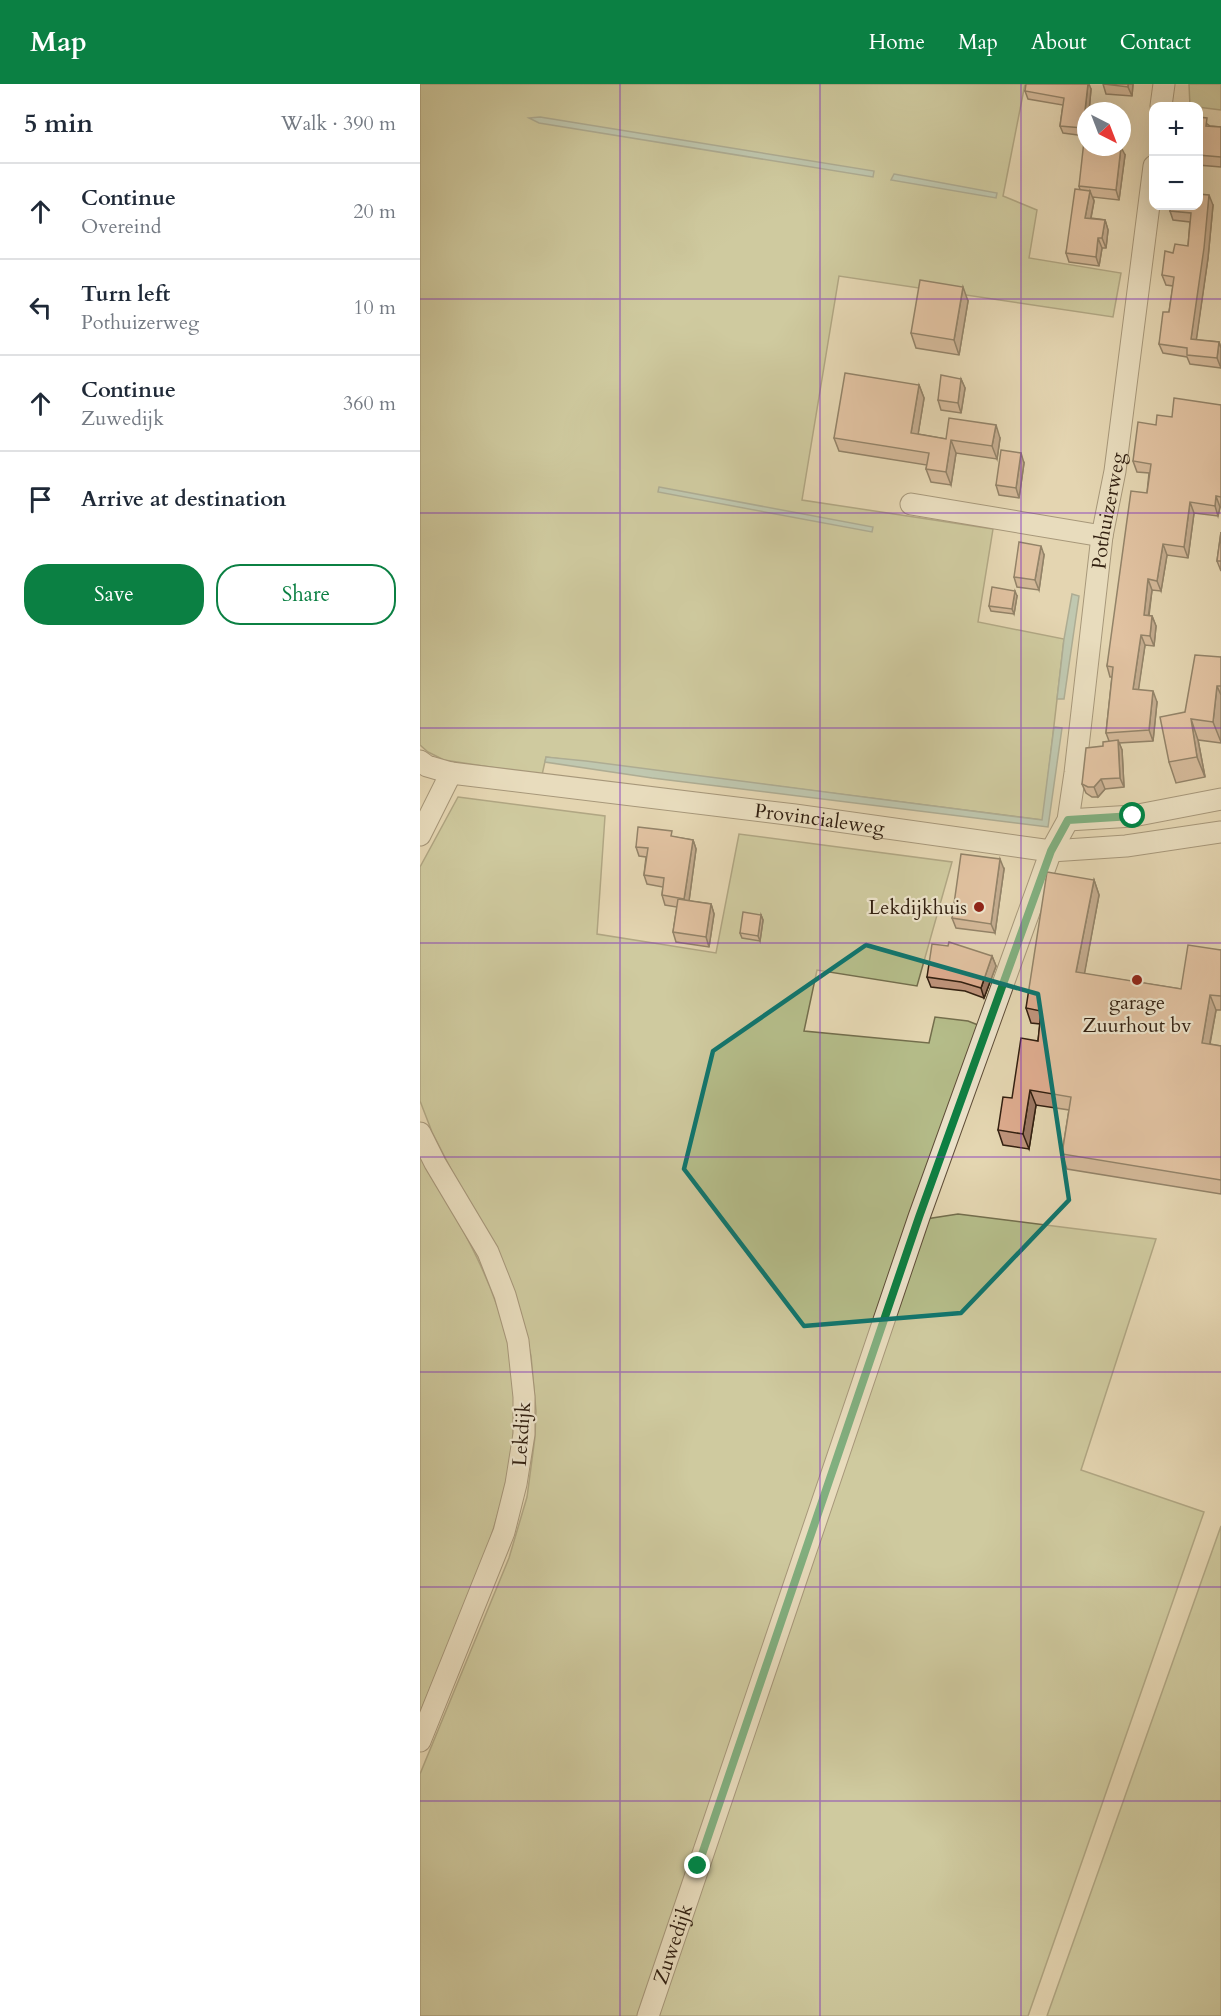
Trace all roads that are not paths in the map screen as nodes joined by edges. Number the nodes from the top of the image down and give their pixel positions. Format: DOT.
graph roads {
  1 [pos="1164,84"];
  2 [pos="1162,102"];
  3 [pos="1149,204"];
  4 [pos="911,504"];
  5 [pos="1102,536"];
  6 [pos="420,761"];
  7 [pos="451,773"];
  8 [pos="1221,800"];
  9 [pos="1068,820"];
  10 [pos="423,822"];
  11 [pos="1221,832"];
  12 [pos="1051,851"];
  13 [pos="420,1133"];
  14 [pos="420,1741"];
  15 [pos="648,2016"];
  1 -- 2 [label="street"];
  3 -- 5 [label="street, Pothuizerweg"];
  4 -- 5 [label="street"];
  5 -- 9 [label="street, Pothuizerweg"];
  6 -- 7 [label="street, Provincialeweg"];
  7 -- 10 [label="street"];
  7 -- 12 [label="street, Provincialeweg"];
  8 -- 9 [label="street"];
  9 -- 12 [label="street, Pothuizerweg"];
  11 -- 12 [label="street, Provincialeweg"];
  12 -- 15 [label="street, Zuwedijk"];
  13 -- 14 [label="street, Lekdijk"];
}
